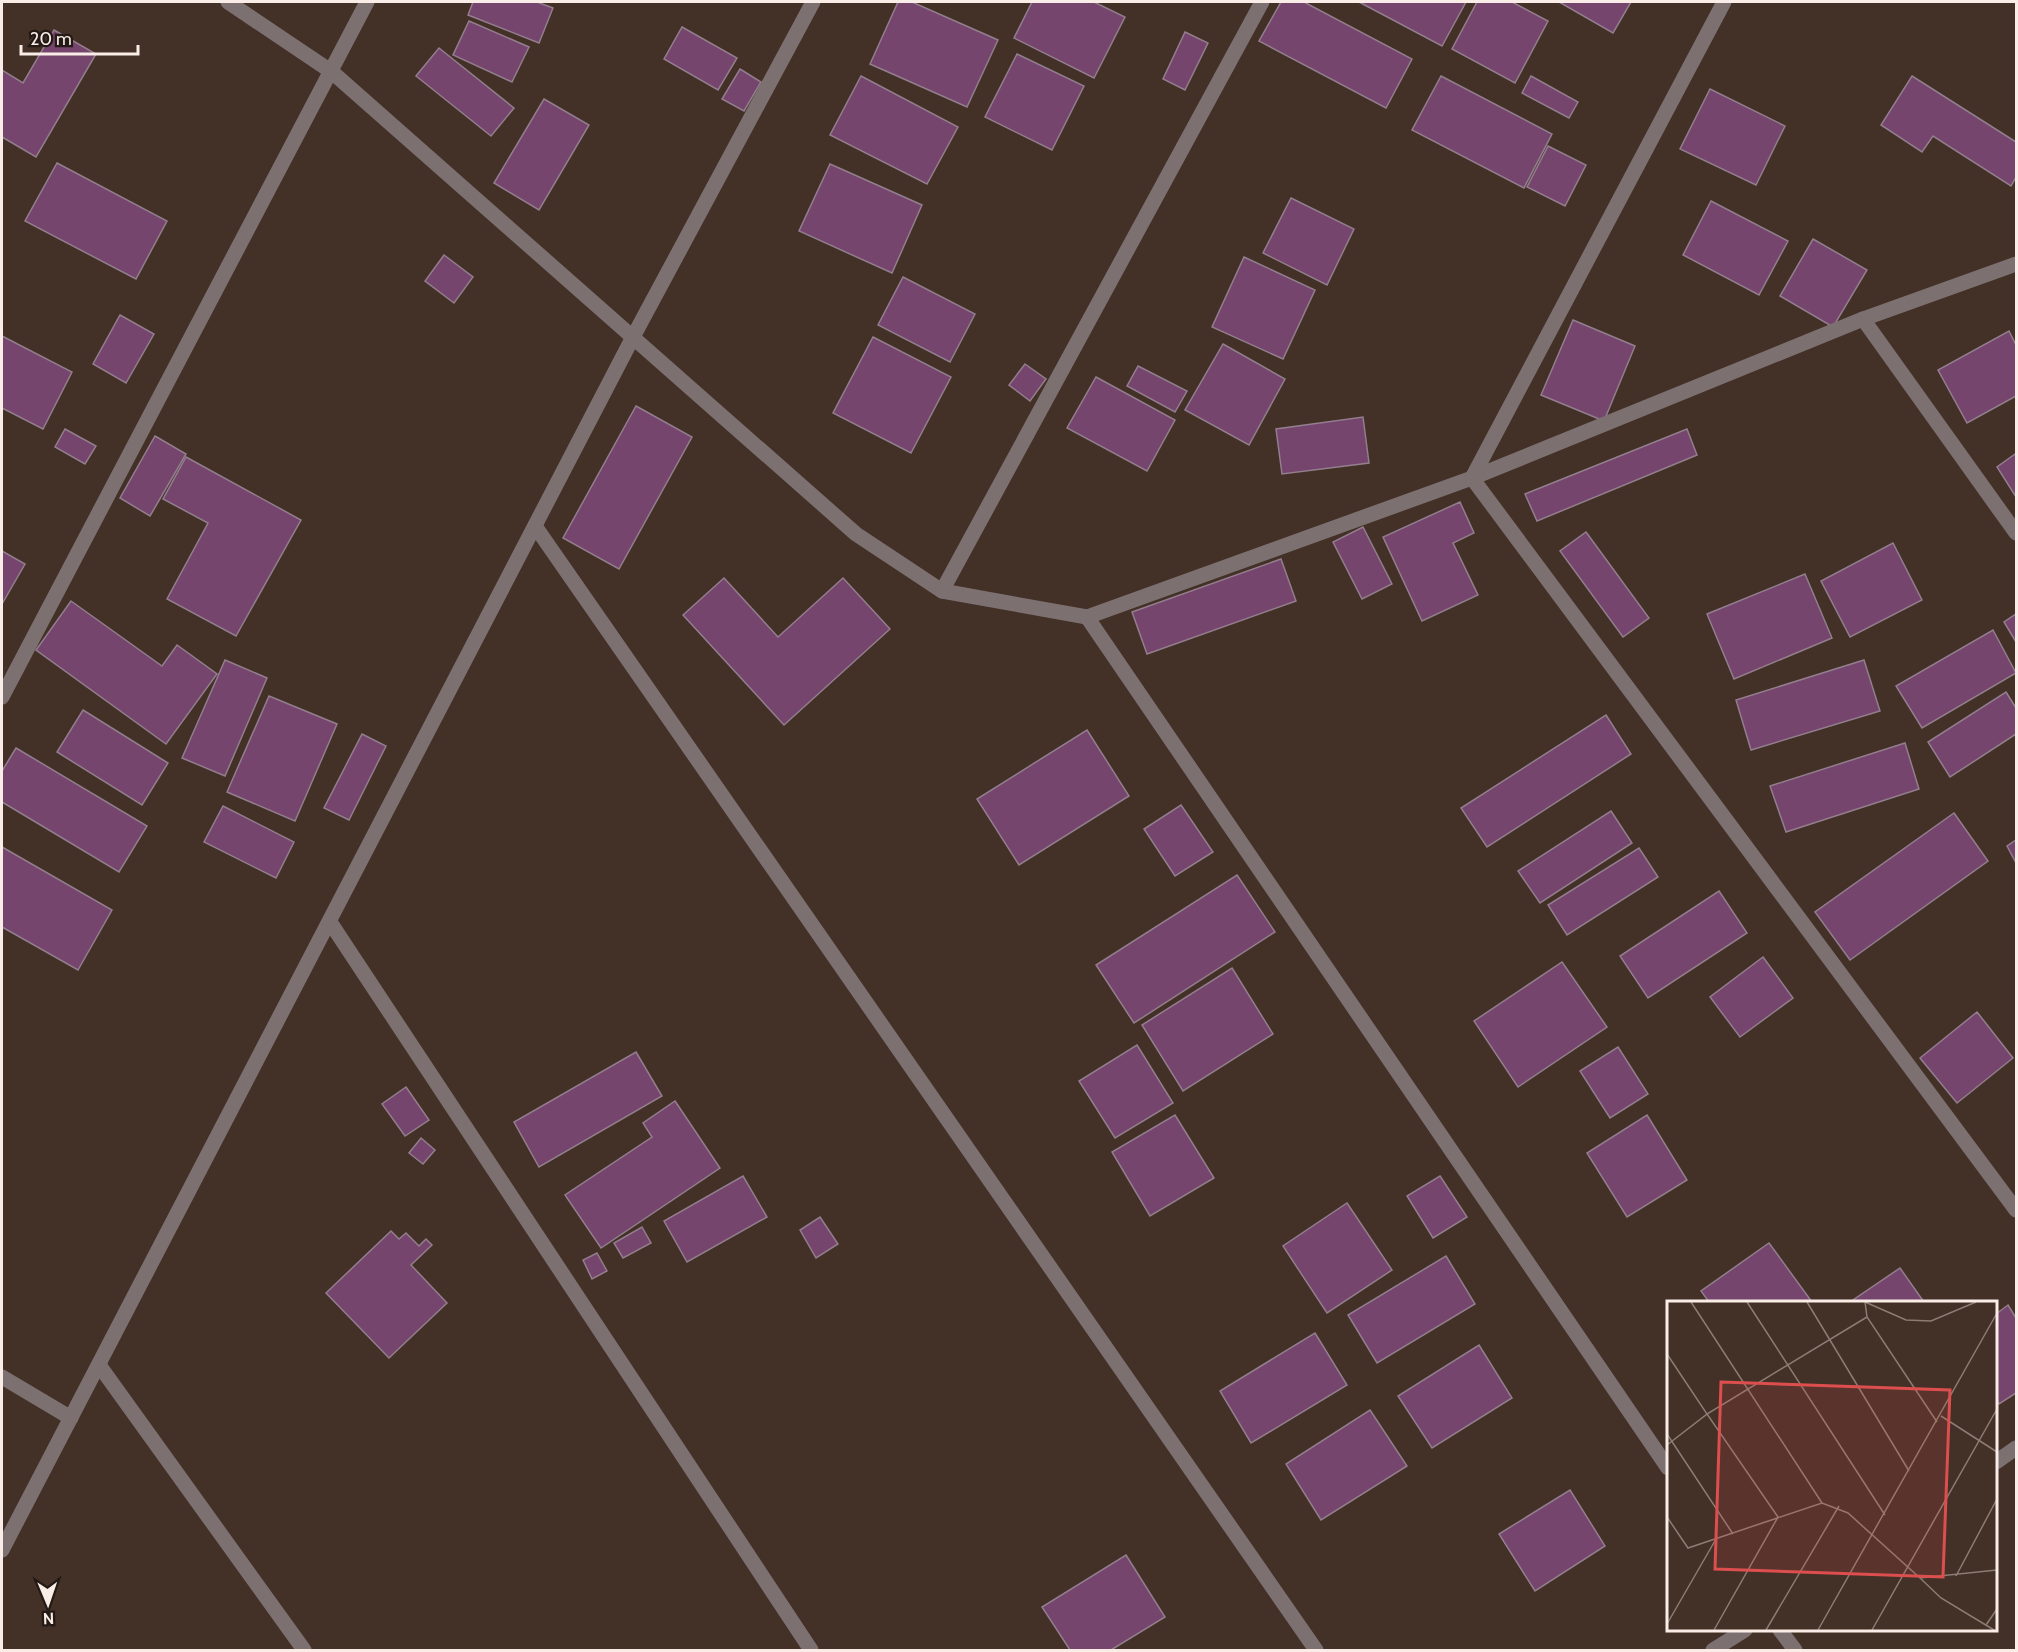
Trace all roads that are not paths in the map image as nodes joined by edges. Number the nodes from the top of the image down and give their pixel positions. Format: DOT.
graph roads {
  1 [pos="228,2"];
  2 [pos="367,2"];
  3 [pos="813,2"];
  4 [pos="1262,2"];
  5 [pos="1724,2"];
  6 [pos="332,72"];
  7 [pos="2016,263"];
  8 [pos="1863,319"];
  9 [pos="633,337"];
  10 [pos="1472,477"];
  11 [pos="535,526"];
  12 [pos="2016,533"];
  13 [pos="942,591"];
  14 [pos="1087,617"];
  15 [pos="2,697"];
  16 [pos="330,922"];
  17 [pos="2016,1210"];
  18 [pos="99,1365"];
  19 [pos="2,1377"];
  20 [pos="71,1418"];
  21 [pos="2016,1448"];
  22 [pos="1997,1461"];
  23 [pos="1667,1467"];
  24 [pos="2,1550"];
  25 [pos="1742,1631"];
  26 [pos="1782,1631"];
  27 [pos="304,1650"];
  28 [pos="811,1650"];
  29 [pos="1316,1650"];
  30 [pos="1713,1650"];
  31 [pos="1796,1650"];
  1 -- 6 [label="street"];
  2 -- 6 [label="street"];
  3 -- 9 [label="street"];
  4 -- 13 [label="street"];
  5 -- 10 [label="street"];
  6 -- 9 [label="street"];
  6 -- 15 [label="street"];
  7 -- 8 [label="street"];
  8 -- 10 [label="street"];
  8 -- 12 [label="street"];
  9 -- 11 [label="street"];
  9 -- 13 [label="street"];
  10 -- 14 [label="street"];
  10 -- 17 [label="street"];
  11 -- 16 [label="street"];
  11 -- 29 [label="street"];
  13 -- 14 [label="street"];
  14 -- 23 [label="street"];
  16 -- 18 [label="street"];
  16 -- 28 [label="street"];
  18 -- 20 [label="street"];
  18 -- 27 [label="street"];
  19 -- 20 [label="street"];
  20 -- 24 [label="street"];
  21 -- 22 [label="street"];
  25 -- 30 [label="street"];
  26 -- 31 [label="street"];
}
